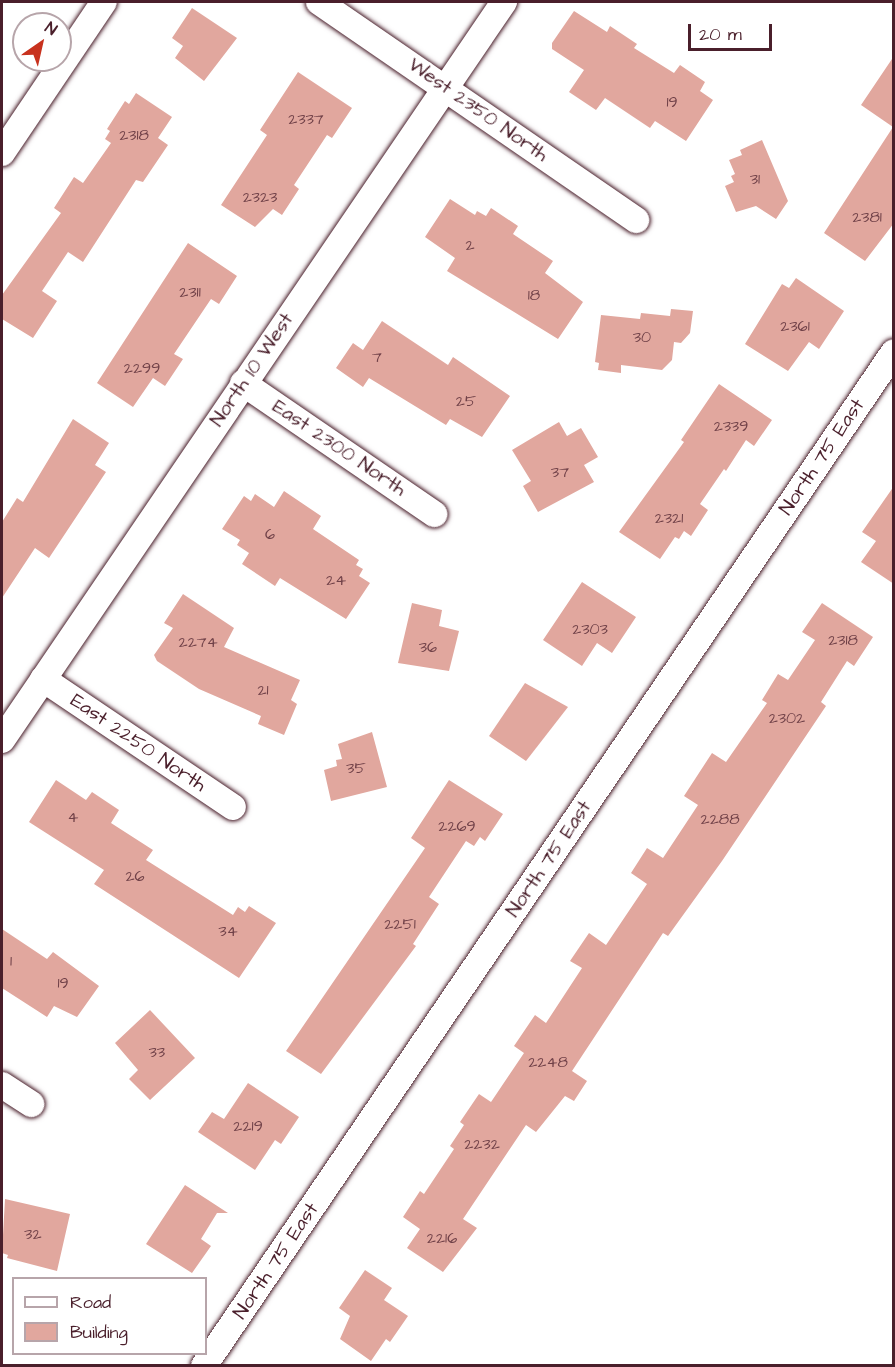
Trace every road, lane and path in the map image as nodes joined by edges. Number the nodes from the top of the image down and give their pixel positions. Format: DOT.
graph roads {
  1 [pos="105,2"];
  2 [pos="319,2"];
  3 [pos="504,2"];
  4 [pos="445,87"];
  5 [pos="2,153"];
  6 [pos="636,220"];
  7 [pos="894,352"];
  8 [pos="243,383"];
  9 [pos="434,514"];
  10 [pos="43,679"];
  11 [pos="2,740"];
  12 [pos="233,807"];
  13 [pos="2,1085"];
  14 [pos="31,1104"];
  15 [pos="204,1365"];
  1 -- 5 [label="street"];
  2 -- 4 [label="street, West 2350 North"];
  3 -- 4 [label="street, North 10 West"];
  4 -- 6 [label="street, West 2350 North"];
  4 -- 8 [label="street, North 10 West"];
  7 -- 15 [label="street, North 75 East"];
  8 -- 9 [label="street, East 2300 North"];
  8 -- 10 [label="street, North 10 West"];
  10 -- 11 [label="street, North 10 West"];
  10 -- 12 [label="street, East 2250 North"];
  13 -- 14 [label="street"];
}
